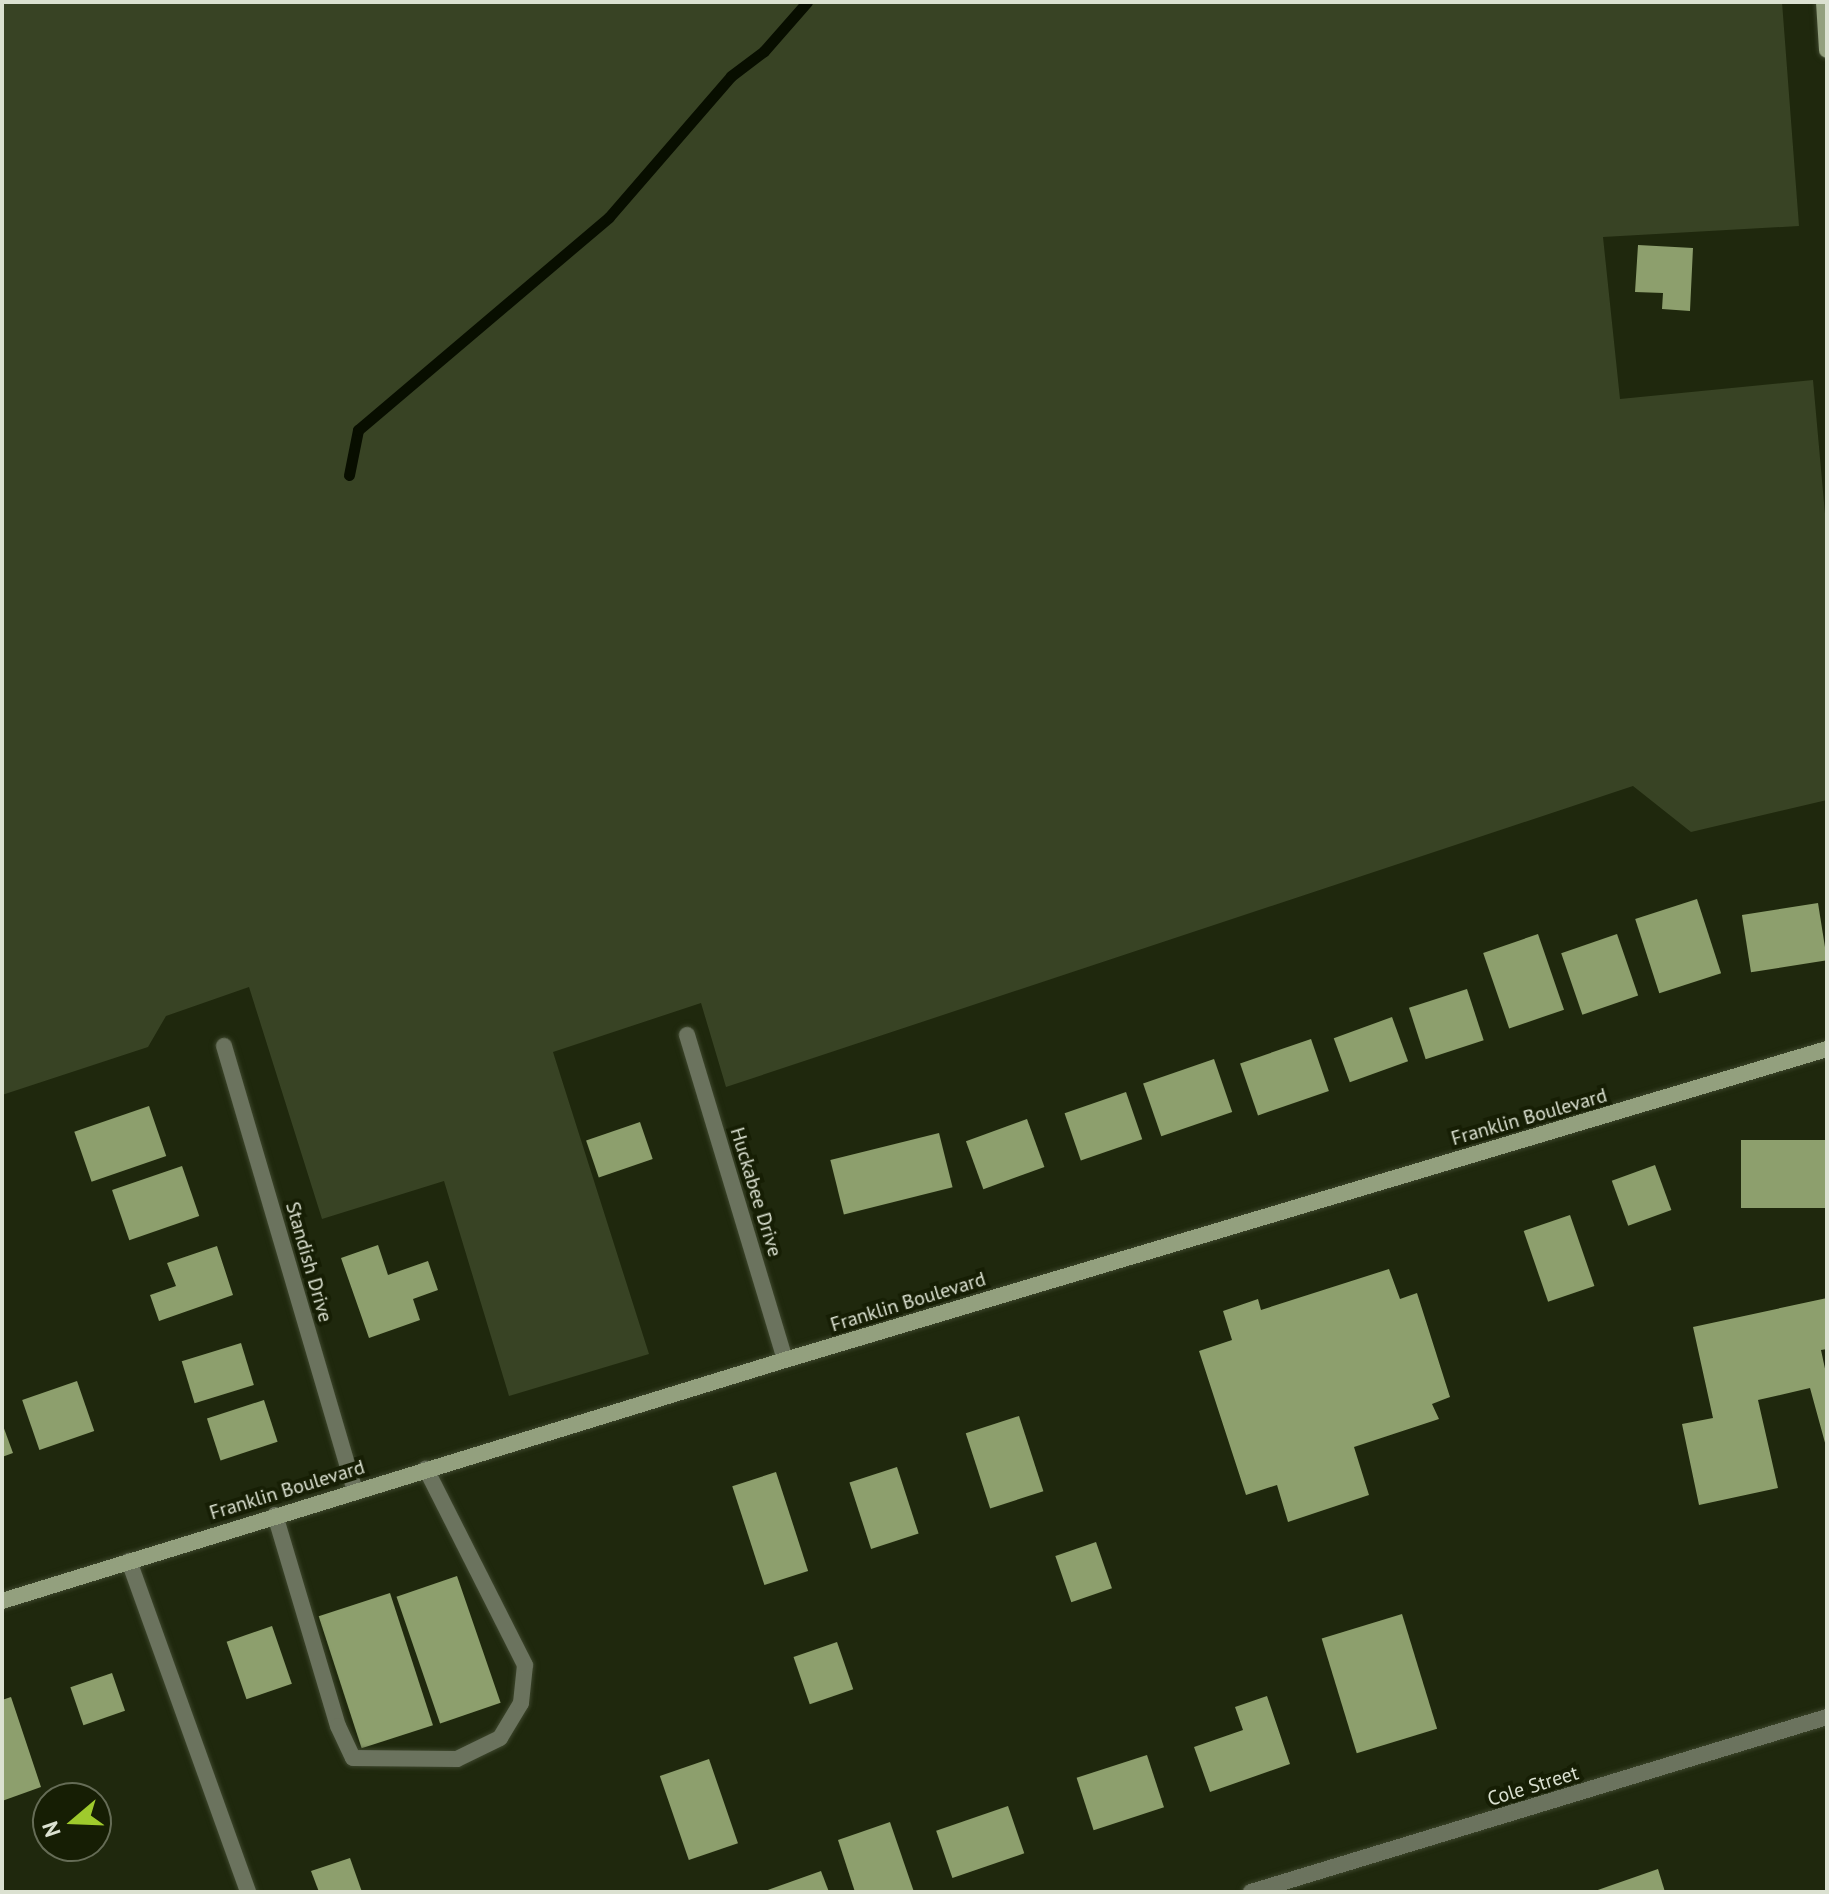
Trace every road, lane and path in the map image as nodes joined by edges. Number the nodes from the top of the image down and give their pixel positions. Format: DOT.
graph roads {
  1 [pos="1824,2"];
  2 [pos="1827,50"];
  3 [pos="687,1035"];
  4 [pos="224,1046"];
  5 [pos="1827,1049"];
  6 [pos="785,1360"];
  7 [pos="426,1469"];
  8 [pos="355,1490"];
  9 [pos="275,1515"];
  10 [pos="129,1561"];
  11 [pos="2,1601"];
  12 [pos="1827,1717"];
  13 [pos="248,1892"];
  14 [pos="1251,1892"];
  1 -- 2 [label="street"];
  3 -- 6 [label="street, Huckabee Drive"];
  4 -- 8 [label="street, Standish Drive"];
  5 -- 6 [label="street, Franklin Boulevard"];
  6 -- 7 [label="street, Franklin Boulevard"];
  7 -- 8 [label="street, Franklin Boulevard"];
  7 -- 9 [label="street"];
  8 -- 9 [label="street, Franklin Boulevard"];
  9 -- 10 [label="street, Franklin Boulevard"];
  10 -- 11 [label="street, Franklin Boulevard"];
  10 -- 13 [label="street"];
  12 -- 14 [label="street, Cole Street"];
}
